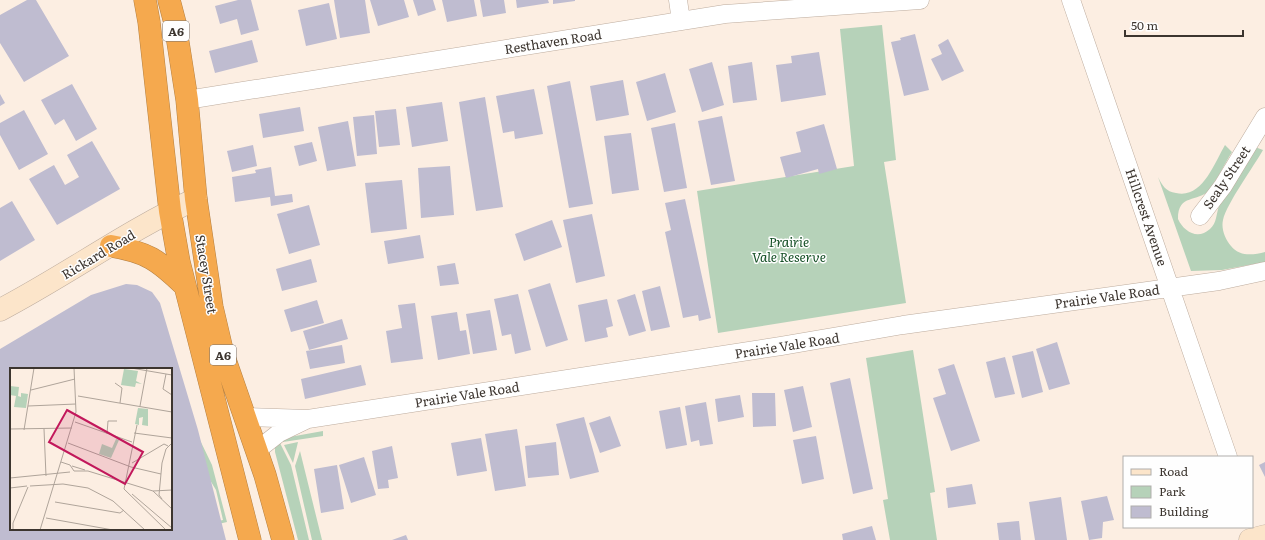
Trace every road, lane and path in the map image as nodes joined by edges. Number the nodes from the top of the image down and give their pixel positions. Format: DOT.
graph roads {
  1 [pos="145,0"];
  2 [pos="169,0"];
  3 [pos="678,0"];
  4 [pos="920,0"];
  5 [pos="1071,0"];
  6 [pos="681,21"];
  7 [pos="187,100"];
  8 [pos="1265,117"];
  9 [pos="196,199"];
  10 [pos="170,211"];
  11 [pos="1200,216"];
  12 [pos="111,246"];
  13 [pos="1265,271"];
  14 [pos="184,285"];
  15 [pos="1171,288"];
  16 [pos="0,310"];
  17 [pos="245,417"];
  18 [pos="308,419"];
  19 [pos="256,451"];
  20 [pos="1228,456"];
  21 [pos="250,540"];
  22 [pos="283,540"];
  1 -- 10 [label="highway, Stacey Street / A6"];
  2 -- 7 [label="highway, Stacey Street / A6"];
  3 -- 6 [label="street"];
  4 -- 6 [label="street, Resthaven Road"];
  5 -- 15 [label="street, Hillcrest Avenue"];
  6 -- 7 [label="street, Resthaven Road"];
  7 -- 9 [label="highway, Stacey Street / A6"];
  8 -- 11 [label="street, Sealy Street"];
  9 -- 10 [label="main road, Rickard Road"];
  9 -- 17 [label="highway, Stacey Street / A6"];
  10 -- 12 [label="main road, Rickard Road"];
  10 -- 14 [label="highway, Stacey Street / A6"];
  12 -- 14 [label="highway"];
  12 -- 16 [label="main road, Rickard Road"];
  13 -- 15 [label="street, Prairie Vale Road"];
  14 -- 21 [label="highway, Stacey Street / A6"];
  15 -- 18 [label="street, Prairie Vale Road"];
  15 -- 20 [label="street, Hillcrest Avenue"];
  17 -- 18 [label="street, Prairie Vale Road"];
  17 -- 19 [label="highway, Stacey Street / A6"];
  18 -- 19 [label="street, Prairie Vale Road"];
  19 -- 22 [label="highway, Stacey Street / A6"];
}
